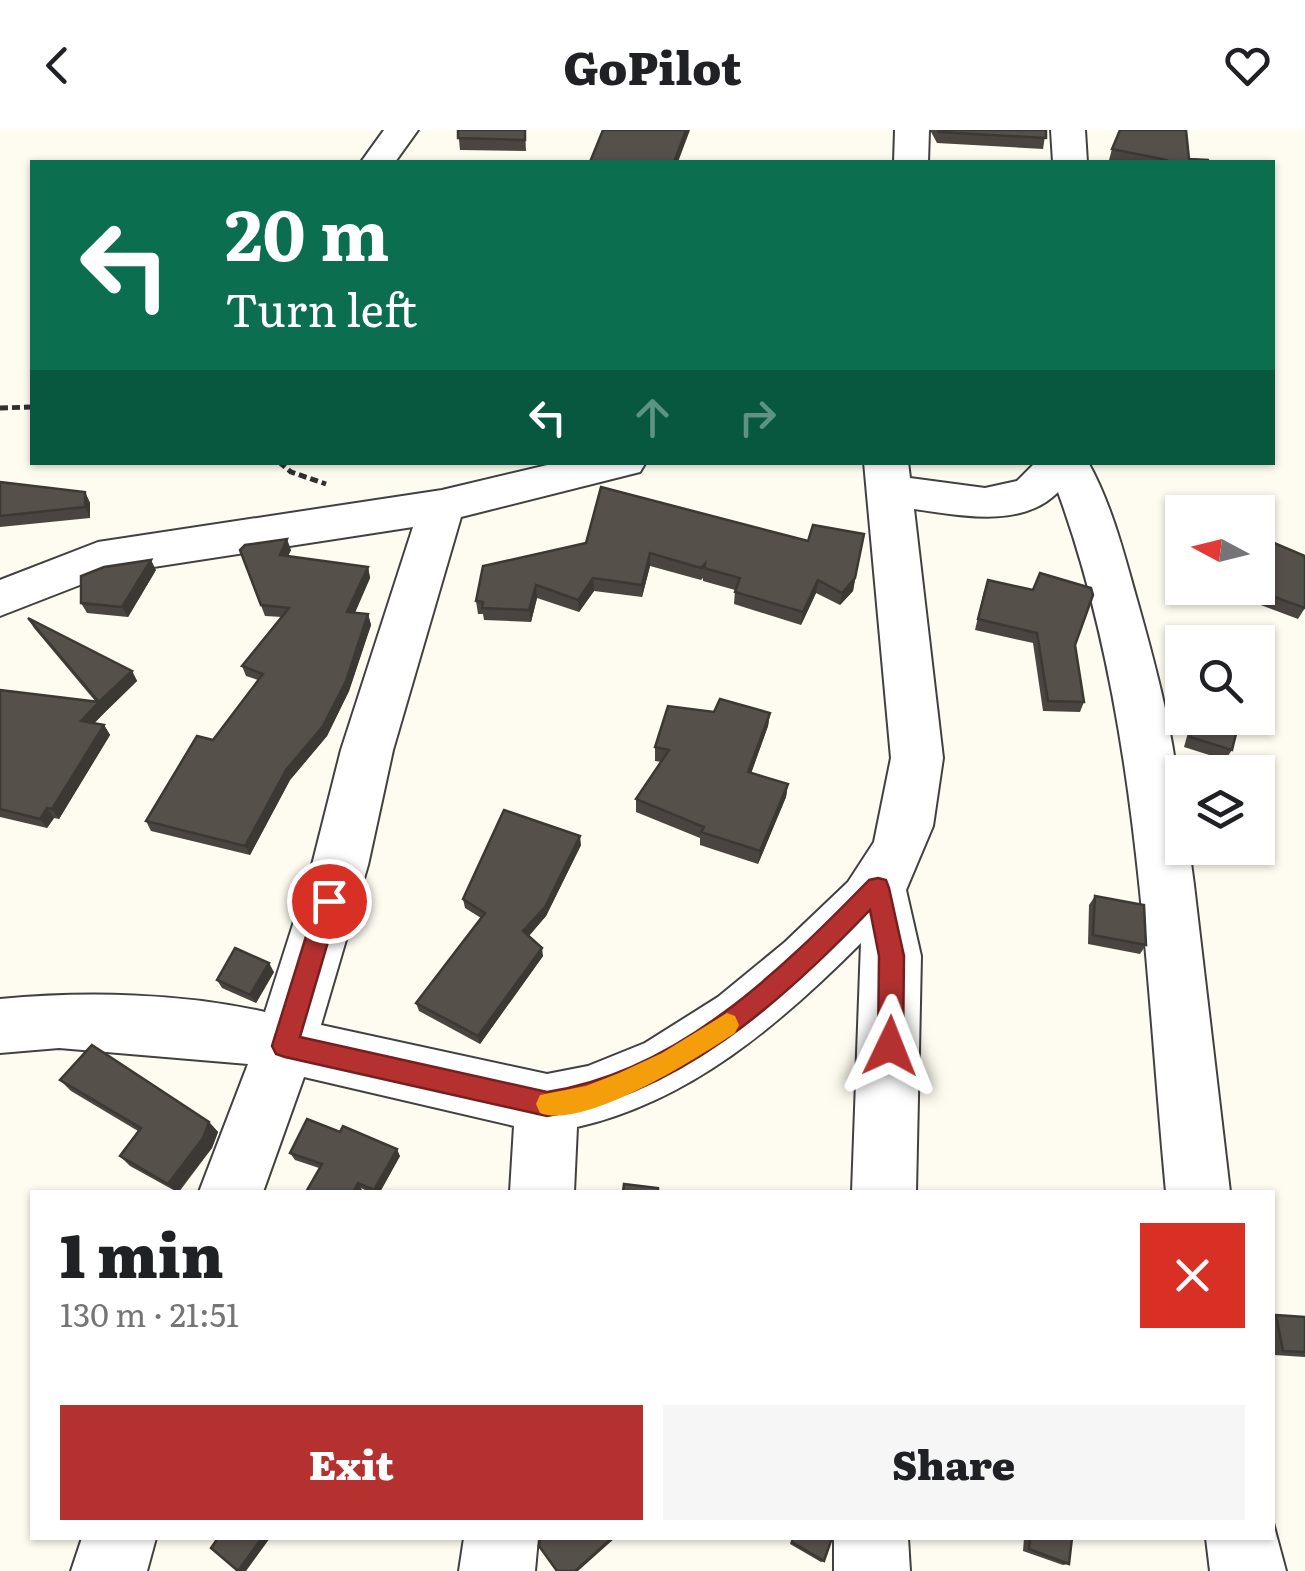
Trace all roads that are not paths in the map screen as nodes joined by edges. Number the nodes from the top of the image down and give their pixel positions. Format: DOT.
graph roads {
  1 [pos="401,130"];
  2 [pos="912,130"];
  3 [pos="1068,130"];
  4 [pos="379,160"];
  5 [pos="911,160"];
  6 [pos="1070,160"];
  7 [pos="612,465"];
  8 [pos="1062,465"];
  9 [pos="1067,465"];
  10 [pos="887,477"];
  11 [pos="442,506"];
  12 [pos="0,599"];
  13 [pos="878,888"];
  14 [pos="0,1026"];
  15 [pos="285,1046"];
  16 [pos="547,1104"];
  17 [pos="232,1190"];
  18 [pos="542,1190"];
  19 [pos="884,1190"];
  20 [pos="1198,1190"];
  21 [pos="117,1540"];
  22 [pos="502,1540"];
  23 [pos="871,1540"];
  24 [pos="1243,1540"];
  25 [pos="109,1571"];
  26 [pos="496,1571"];
  27 [pos="872,1571"];
  28 [pos="1248,1571"];
  1 -- 4 [label="street"];
  2 -- 5 [label="street"];
  3 -- 6 [label="street"];
  7 -- 11 [label="street"];
  8 -- 10 [label="street"];
  9 -- 20 [label="street"];
  10 -- 13 [label="street"];
  11 -- 12 [label="street"];
  11 -- 15 [label="street"];
  13 -- 16 [label="street"];
  13 -- 19 [label="street"];
  14 -- 15 [label="street"];
  15 -- 16 [label="street"];
  15 -- 17 [label="street"];
  16 -- 18 [label="street"];
  21 -- 25 [label="street"];
  22 -- 26 [label="street"];
  23 -- 27 [label="street"];
  24 -- 28 [label="street"];
}
